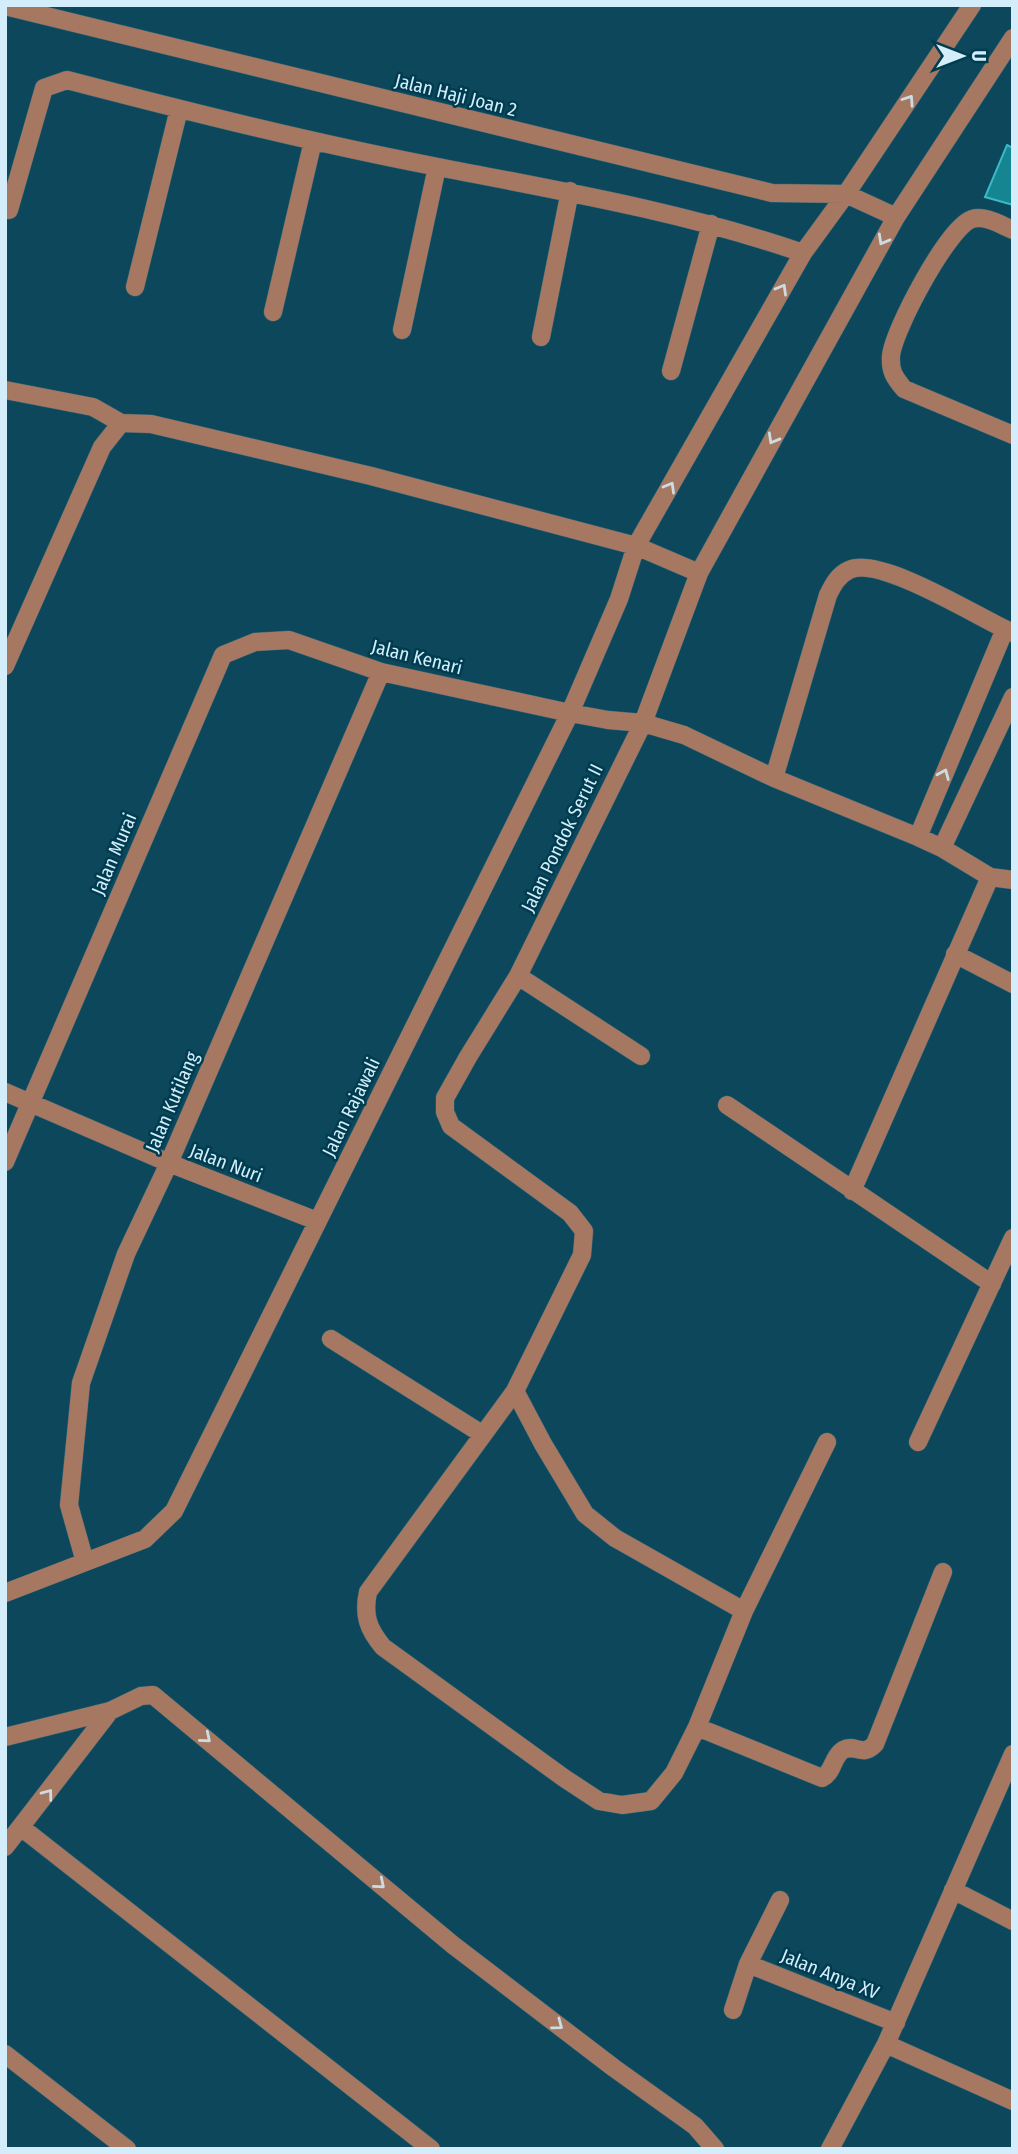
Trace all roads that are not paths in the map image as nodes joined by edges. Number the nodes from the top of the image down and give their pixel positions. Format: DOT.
graph roads {
  1 [pos="972,5"];
  2 [pos="5,6"];
  3 [pos="1013,38"];
  4 [pos="179,109"];
  5 [pos="313,141"];
  6 [pos="437,167"];
  7 [pos="570,191"];
  8 [pos="846,194"];
  9 [pos="9,210"];
  10 [pos="897,217"];
  11 [pos="711,224"];
  12 [pos="1013,230"];
  13 [pos="803,253"];
  14 [pos="135,287"];
  15 [pos="273,312"];
  16 [pos="402,330"];
  17 [pos="541,337"];
  18 [pos="671,371"];
  19 [pos="5,390"];
  20 [pos="121,423"];
  21 [pos="1013,435"];
  22 [pos="636,546"];
  23 [pos="699,573"];
  24 [pos="1009,631"];
  25 [pos="255,642"];
  26 [pos="5,666"];
  27 [pos="380,672"];
  28 [pos="1013,697"];
  29 [pos="570,713"];
  30 [pos="643,723"];
  31 [pos="774,778"];
  32 [pos="918,837"];
  33 [pos="942,848"];
  34 [pos="990,877"];
  35 [pos="1013,880"];
  36 [pos="955,954"];
  37 [pos="518,976"];
  38 [pos="1013,984"];
  39 [pos="641,1056"];
  40 [pos="5,1092"];
  41 [pos="31,1103"];
  42 [pos="727,1105"];
  43 [pos="5,1162"];
  44 [pos="169,1163"];
  45 [pos="852,1191"];
  46 [pos="317,1221"];
  47 [pos="1013,1238"];
  48 [pos="992,1284"];
  49 [pos="331,1339"];
  50 [pos="515,1391"];
  51 [pos="482,1434"];
  52 [pos="827,1442"];
  53 [pos="918,1442"];
  54 [pos="85,1562"];
  55 [pos="943,1572"];
  56 [pos="5,1593"];
  57 [pos="744,1611"];
  58 [pos="110,1711"];
  59 [pos="696,1727"];
  60 [pos="5,1737"];
  61 [pos="1013,1754"];
  62 [pos="22,1828"];
  63 [pos="5,1847"];
  64 [pos="953,1890"];
  65 [pos="780,1900"];
  66 [pos="1013,1921"];
  67 [pos="748,1964"];
  68 [pos="733,2010"];
  69 [pos="896,2023"];
  70 [pos="886,2044"];
  71 [pos="5,2054"];
  72 [pos="1013,2101"];
  73 [pos="127,2149"];
  74 [pos="430,2149"];
  75 [pos="715,2149"];
  76 [pos="830,2149"];
  8 -- 1 [label="street, Jalan Rajawali, one-way"];
  2 -- 8 [label="street, Jalan Haji Joan 2"];
  3 -- 10 [label="street, Jalan Pondok Serut II"];
  4 -- 5 [label="street"];
  4 -- 9 [label="street"];
  4 -- 14 [label="street"];
  5 -- 6 [label="street"];
  5 -- 15 [label="street"];
  6 -- 7 [label="street"];
  6 -- 16 [label="street"];
  7 -- 11 [label="street"];
  7 -- 17 [label="street"];
  8 -- 10 [label="street, Jalan Haji Joan 2"];
  8 -- 13 [label="street, Jalan Rajawali"];
  10 -- 23 [label="street, Jalan Pondok Serut II, one-way"];
  11 -- 13 [label="street"];
  11 -- 18 [label="street"];
  12 -- 21 [label="street"];
  22 -- 13 [label="street, Jalan Rajawali, one-way"];
  19 -- 20 [label="street"];
  20 -- 22 [label="street"];
  20 -- 26 [label="street"];
  22 -- 23 [label="street"];
  22 -- 29 [label="street, Jalan Rajawali"];
  23 -- 30 [label="street, Jalan Pondok Serut II"];
  24 -- 31 [label="street"];
  32 -- 24 [label="street, one-way"];
  25 -- 27 [label="street, Jalan Kenari"];
  25 -- 41 [label="street, Jalan Murai"];
  27 -- 29 [label="street, Jalan Kenari"];
  27 -- 44 [label="street, Jalan Kutilang"];
  28 -- 33 [label="street"];
  29 -- 30 [label="street, Jalan Kenari"];
  29 -- 46 [label="street, Jalan Rajawali"];
  30 -- 31 [label="street, Jalan Kenari"];
  30 -- 37 [label="street, Jalan Pondok Serut II"];
  31 -- 32 [label="street, Jalan Kenari"];
  32 -- 33 [label="street, Jalan Kenari"];
  33 -- 34 [label="street, Jalan Kenari"];
  34 -- 35 [label="street"];
  34 -- 36 [label="street"];
  36 -- 38 [label="street"];
  36 -- 45 [label="street"];
  37 -- 39 [label="street"];
  37 -- 50 [label="street, Jalan Pondok Serut II"];
  40 -- 41 [label="street, Jalan Nuri"];
  41 -- 43 [label="street, Jalan Murai"];
  41 -- 44 [label="street, Jalan Nuri"];
  42 -- 45 [label="street"];
  44 -- 46 [label="street, Jalan Nuri"];
  44 -- 54 [label="street, Jalan Kutilang"];
  45 -- 48 [label="street"];
  46 -- 54 [label="street, Jalan Rajawali"];
  47 -- 48 [label="street"];
  48 -- 53 [label="street"];
  49 -- 51 [label="street"];
  50 -- 51 [label="street"];
  50 -- 57 [label="street"];
  51 -- 59 [label="street"];
  52 -- 57 [label="street"];
  54 -- 56 [label="street, Jalan Rajawali"];
  55 -- 59 [label="street"];
  57 -- 59 [label="street"];
  58 -- 60 [label="street"];
  62 -- 58 [label="street, one-way"];
  58 -- 75 [label="street, one-way"];
  61 -- 64 [label="street"];
  62 -- 63 [label="street"];
  62 -- 74 [label="street"];
  64 -- 66 [label="street"];
  64 -- 69 [label="street"];
  65 -- 67 [label="street"];
  67 -- 68 [label="street"];
  67 -- 69 [label="street, Jalan Anya XV"];
  69 -- 70 [label="street"];
  70 -- 72 [label="street"];
  70 -- 76 [label="street"];
  71 -- 73 [label="street"];
}
